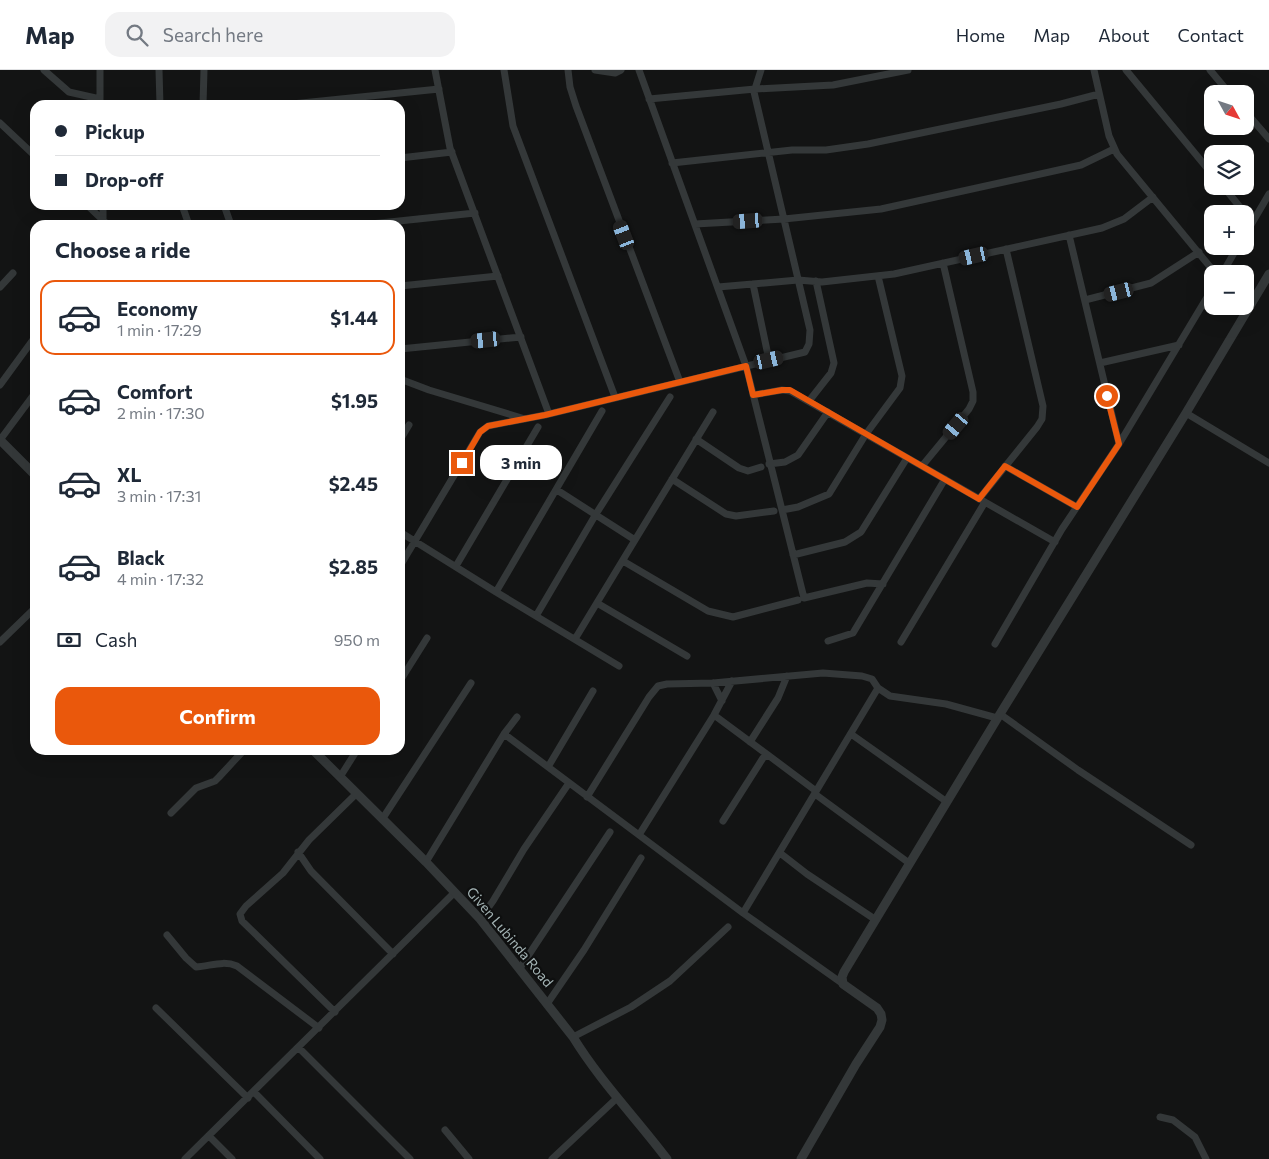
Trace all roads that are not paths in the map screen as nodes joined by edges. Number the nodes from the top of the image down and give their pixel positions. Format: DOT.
graph roads {
  1 [pos="44,70"];
  2 [pos="100,70"];
  3 [pos="159,70"];
  4 [pos="204,70"];
  5 [pos="435,70"];
  6 [pos="504,70"];
  7 [pos="568,70"];
  8 [pos="594,70"];
  9 [pos="622,70"];
  10 [pos="639,70"];
  11 [pos="761,70"];
  12 [pos="908,70"];
  13 [pos="1094,70"];
  14 [pos="1126,70"];
  15 [pos="1210,70"];
  16 [pos="1222,85"];
  17 [pos="439,89"];
  18 [pos="755,89"];
  19 [pos="1099,94"];
  20 [pos="649,99"];
  21 [pos="94,100"];
  22 [pos="100,100"];
  23 [pos="160,100"];
  24 [pos="203,100"];
  25 [pos="331,100"];
  26 [pos="1254,122"];
  27 [pos="0,123"];
  28 [pos="1269,139"];
  29 [pos="1114,149"];
  30 [pos="30,151"];
  31 [pos="452,152"];
  32 [pos="768,153"];
  33 [pos="405,157"];
  34 [pos="672,163"];
  35 [pos="1204,164"];
  36 [pos="1269,194"];
  37 [pos="1230,195"];
  38 [pos="1154,197"];
  39 [pos="1238,205"];
  40 [pos="92,210"];
  41 [pos="475,213"];
  42 [pos="784,219"];
  43 [pos="1254,219"];
  44 [pos="103,220"];
  45 [pos="405,220"];
  46 [pos="694,224"];
  47 [pos="1069,235"];
  48 [pos="1006,249"];
  49 [pos="1199,252"];
  50 [pos="942,263"];
  51 [pos="1209,265"];
  52 [pos="13,273"];
  53 [pos="1269,274"];
  54 [pos="498,276"];
  55 [pos="878,276"];
  56 [pos="798,280"];
  57 [pos="816,281"];
  58 [pos="753,284"];
  59 [pos="405,285"];
  60 [pos="0,287"];
  61 [pos="718,287"];
  62 [pos="1254,290"];
  63 [pos="1084,300"];
  64 [pos="1204,303"];
  65 [pos="1239,315"];
  66 [pos="521,337"];
  67 [pos="30,344"];
  68 [pos="1179,345"];
  69 [pos="405,349"];
  70 [pos="769,360"];
  71 [pos="1100,363"];
  72 [pos="746,366"];
  73 [pos="405,382"];
  74 [pos="680,382"];
  75 [pos="0,385"];
  76 [pos="753,395"];
  77 [pos="615,397"];
  78 [pos="670,397"];
  79 [pos="30,400"];
  80 [pos="809,401"];
  81 [pos="602,411"];
  82 [pos="714,412"];
  83 [pos="828,412"];
  84 [pos="1186,413"];
  85 [pos="550,414"];
  86 [pos="525,419"];
  87 [pos="408,425"];
  88 [pos="538,427"];
  89 [pos="405,431"];
  90 [pos="866,434"];
  91 [pos="696,439"];
  92 [pos="0,440"];
  93 [pos="1119,444"];
  94 [pos="907,458"];
  95 [pos="1269,462"];
  96 [pos="769,464"];
  97 [pos="922,466"];
  98 [pos="1005,466"];
  99 [pos="761,467"];
  100 [pos="30,470"];
  101 [pos="672,479"];
  102 [pos="945,479"];
  103 [pos="556,490"];
  104 [pos="982,500"];
  105 [pos="1077,507"];
  106 [pos="778,511"];
  107 [pos="596,514"];
  108 [pos="405,535"];
  109 [pos="635,540"];
  110 [pos="415,541"];
  111 [pos="1055,542"];
  112 [pos="793,555"];
  113 [pos="405,558"];
  114 [pos="623,562"];
  115 [pos="456,566"];
  116 [pos="883,584"];
  117 [pos="496,592"];
  118 [pos="798,600"];
  119 [pos="597,604"];
  120 [pos="30,613"];
  121 [pos="536,616"];
  122 [pos="427,638"];
  123 [pos="575,639"];
  124 [pos="828,641"];
  125 [pos="0,642"];
  126 [pos="901,642"];
  127 [pos="995,644"];
  128 [pos="687,656"];
  129 [pos="619,666"];
  130 [pos="405,674"];
  131 [pos="787,676"];
  132 [pos="732,681"];
  133 [pos="471,683"];
  134 [pos="713,683"];
  135 [pos="593,691"];
  136 [pos="878,692"];
  137 [pos="722,701"];
  138 [pos="714,715"];
  139 [pos="998,716"];
  140 [pos="517,717"];
  141 [pos="504,734"];
  142 [pos="851,734"];
  143 [pos="750,742"];
  144 [pos="239,755"];
  145 [pos="318,755"];
  146 [pos="354,755"];
  147 [pos="768,755"];
  148 [pos="548,767"];
  149 [pos="340,776"];
  150 [pos="569,783"];
  151 [pos="816,792"];
  152 [pos="356,793"];
  153 [pos="587,797"];
  154 [pos="947,802"];
  155 [pos="171,813"];
  156 [pos="383,818"];
  157 [pos="723,821"];
  158 [pos="610,832"];
  159 [pos="639,835"];
  160 [pos="1191,845"];
  161 [pos="298,852"];
  162 [pos="780,853"];
  163 [pos="640,858"];
  164 [pos="426,862"];
  165 [pos="909,863"];
  166 [pos="455,892"];
  167 [pos="743,913"];
  168 [pos="480,919"];
  169 [pos="876,920"];
  170 [pos="728,927"];
  171 [pos="167,935"];
  172 [pos="393,954"];
  173 [pos="520,968"];
  174 [pos="840,980"];
  175 [pos="547,1004"];
  176 [pos="156,1008"];
  177 [pos="335,1012"];
  178 [pos="319,1028"];
  179 [pos="573,1037"];
  180 [pos="299,1048"];
  181 [pos="254,1092"];
  182 [pos="248,1098"];
  183 [pos="617,1098"];
  184 [pos="1160,1117"];
  185 [pos="445,1130"];
  186 [pos="209,1136"];
  187 [pos="185,1159"];
  188 [pos="232,1159"];
  189 [pos="320,1159"];
  190 [pos="410,1159"];
  191 [pos="469,1159"];
  192 [pos="552,1159"];
  193 [pos="667,1159"];
  194 [pos="801,1159"];
  195 [pos="1206,1159"];
  1 -- 21 [label="street"];
  2 -- 22 [label="street"];
  3 -- 23 [label="street"];
  4 -- 24 [label="street"];
  5 -- 17 [label="street"];
  6 -- 77 [label="street"];
  7 -- 74 [label="street"];
  8 -- 9 [label="street"];
  10 -- 20 [label="street"];
  11 -- 18 [label="street"];
  12 -- 18 [label="street"];
  13 -- 19 [label="street"];
  14 -- 35 [label="street"];
  15 -- 16 [label="street"];
  17 -- 25 [label="street"];
  17 -- 31 [label="street"];
  18 -- 20 [label="street"];
  18 -- 32 [label="street"];
  19 -- 29 [label="street"];
  19 -- 32 [label="street"];
  20 -- 34 [label="street"];
  26 -- 28 [label="street"];
  27 -- 30 [label="street"];
  29 -- 38 [label="street"];
  29 -- 42 [label="street"];
  31 -- 33 [label="street"];
  31 -- 41 [label="street"];
  32 -- 34 [label="street"];
  32 -- 42 [label="street"];
  34 -- 46 [label="street"];
  36 -- 43 [label="street"];
  37 -- 39 [label="street"];
  38 -- 47 [label="street"];
  38 -- 49 [label="street"];
  40 -- 44 [label="street"];
  41 -- 45 [label="street"];
  41 -- 54 [label="street"];
  42 -- 46 [label="street"];
  42 -- 56 [label="street"];
  46 -- 61 [label="street"];
  47 -- 48 [label="street"];
  47 -- 63 [label="street"];
  48 -- 50 [label="street"];
  48 -- 98 [label="street"];
  49 -- 51 [label="street"];
  49 -- 63 [label="street"];
  50 -- 55 [label="street"];
  50 -- 97 [label="street"];
  52 -- 60 [label="street"];
  53 -- 62 [label="street"];
  54 -- 59 [label="street"];
  54 -- 66 [label="street"];
  55 -- 57 [label="street"];
  55 -- 90 [label="street"];
  56 -- 57 [label="street"];
  56 -- 58 [label="street"];
  56 -- 70 [label="street"];
  57 -- 80 [label="street"];
  58 -- 61 [label="street"];
  58 -- 70 [label="street"];
  61 -- 72 [label="street"];
  63 -- 71 [label="street"];
  64 -- 68 [label="street"];
  65 -- 84 [label="street"];
  66 -- 69 [label="street"];
  66 -- 85 [label="street"];
  67 -- 75 [label="street"];
  68 -- 71 [label="street"];
  68 -- 93 [label="street"];
  70 -- 72 [label="street"];
  71 -- 93 [label="street"];
  72 -- 74 [label="street"];
  72 -- 76 [label="street"];
  73 -- 86 [label="street"];
  74 -- 77 [label="street"];
  76 -- 80 [label="street"];
  76 -- 96 [label="street"];
  77 -- 85 [label="street"];
  78 -- 107 [label="street"];
  79 -- 92 [label="street"];
  80 -- 83 [label="street"];
  81 -- 103 [label="street"];
  82 -- 91 [label="street"];
  83 -- 90 [label="street"];
  83 -- 96 [label="street"];
  84 -- 95 [label="street"];
  84 -- 139 [label="street"];
  85 -- 86 [label="street"];
  86 -- 110 [label="street"];
  87 -- 89 [label="street"];
  88 -- 115 [label="street"];
  90 -- 94 [label="street"];
  90 -- 106 [label="street"];
  91 -- 99 [label="street"];
  91 -- 101 [label="street"];
  92 -- 100 [label="street"];
  93 -- 105 [label="street"];
  94 -- 97 [label="street"];
  94 -- 112 [label="street"];
  96 -- 106 [label="street"];
  97 -- 102 [label="street"];
  98 -- 104 [label="street"];
  98 -- 105 [label="street"];
  101 -- 106 [label="street"];
  101 -- 109 [label="street"];
  102 -- 104 [label="street"];
  102 -- 116 [label="street"];
  103 -- 107 [label="street"];
  103 -- 117 [label="street"];
  104 -- 111 [label="street"];
  104 -- 126 [label="street"];
  105 -- 111 [label="street"];
  106 -- 112 [label="street"];
  107 -- 109 [label="street"];
  107 -- 121 [label="street"];
  108 -- 110 [label="street"];
  109 -- 114 [label="street"];
  110 -- 113 [label="street"];
  110 -- 115 [label="street"];
  111 -- 127 [label="street"];
  112 -- 116 [label="street"];
  114 -- 118 [label="street"];
  114 -- 119 [label="street"];
  115 -- 117 [label="street"];
  116 -- 124 [label="street"];
  117 -- 121 [label="street"];
  119 -- 123 [label="street"];
  119 -- 128 [label="street"];
  120 -- 125 [label="street"];
  121 -- 123 [label="street"];
  122 -- 130 [label="street"];
  123 -- 129 [label="street"];
  131 -- 132 [label="street"];
  131 -- 136 [label="street"];
  131 -- 143 [label="street"];
  132 -- 134 [label="street"];
  132 -- 137 [label="street"];
  133 -- 156 [label="street"];
  134 -- 137 [label="street"];
  134 -- 153 [label="street"];
  135 -- 148 [label="street"];
  136 -- 139 [label="street"];
  136 -- 142 [label="street"];
  137 -- 138 [label="street"];
  138 -- 143 [label="street"];
  138 -- 159 [label="street"];
  139 -- 154 [label="street"];
  139 -- 160 [label="street"];
  140 -- 141 [label="street"];
  141 -- 148 [label="street"];
  141 -- 164 [label="street"];
  142 -- 151 [label="street"];
  142 -- 154 [label="street"];
  143 -- 147 [label="street"];
  144 -- 155 [label="street"];
  145 -- 149 [label="street, Given Lubinda Road"];
  146 -- 149 [label="street"];
  147 -- 151 [label="street"];
  147 -- 157 [label="street"];
  148 -- 150 [label="street"];
  149 -- 152 [label="street, Given Lubinda Road"];
  150 -- 153 [label="street"];
  150 -- 168 [label="street"];
  151 -- 162 [label="street"];
  151 -- 165 [label="street"];
  152 -- 156 [label="street, Given Lubinda Road"];
  152 -- 161 [label="street"];
  153 -- 159 [label="street"];
  154 -- 165 [label="street"];
  156 -- 164 [label="street, Given Lubinda Road"];
  158 -- 173 [label="street"];
  159 -- 167 [label="street"];
  161 -- 172 [label="street"];
  161 -- 177 [label="street"];
  162 -- 167 [label="street"];
  162 -- 169 [label="street"];
  163 -- 175 [label="street"];
  164 -- 166 [label="street, Given Lubinda Road"];
  165 -- 169 [label="street"];
  166 -- 168 [label="street, Given Lubinda Road"];
  166 -- 172 [label="street"];
  167 -- 174 [label="street"];
  168 -- 173 [label="street, Given Lubinda Road"];
  169 -- 174 [label="street"];
  170 -- 179 [label="street"];
  171 -- 178 [label="street"];
  172 -- 177 [label="street"];
  173 -- 175 [label="street, Given Lubinda Road"];
  174 -- 194 [label="street"];
  175 -- 179 [label="street, Given Lubinda Road"];
  176 -- 182 [label="street"];
  177 -- 178 [label="street"];
  178 -- 180 [label="street"];
  179 -- 183 [label="street, Given Lubinda Road"];
  180 -- 181 [label="street"];
  180 -- 190 [label="street"];
  181 -- 182 [label="street"];
  181 -- 189 [label="street"];
  182 -- 186 [label="street"];
  183 -- 192 [label="street"];
  183 -- 193 [label="street, Given Lubinda Road"];
  184 -- 195 [label="street"];
  185 -- 191 [label="street"];
  186 -- 187 [label="street"];
  186 -- 188 [label="street"];
}
